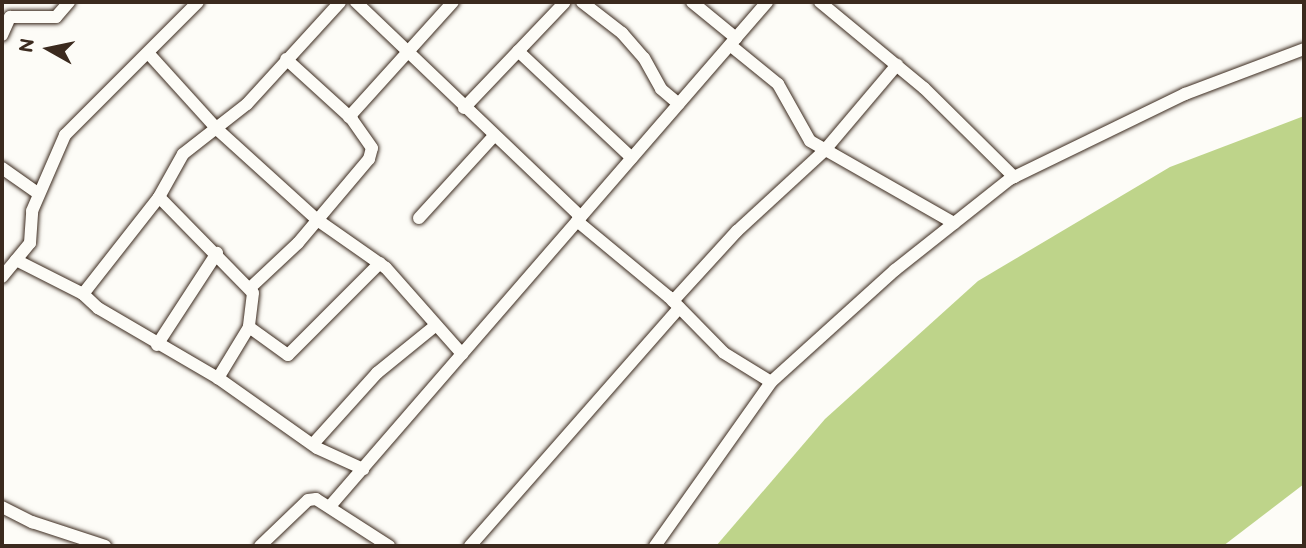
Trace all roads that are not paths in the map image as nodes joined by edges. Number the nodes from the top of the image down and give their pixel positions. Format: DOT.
graph roads {
  1 [pos="69,2"];
  2 [pos="198,2"];
  3 [pos="340,2"];
  4 [pos="356,2"];
  5 [pos="453,2"];
  6 [pos="565,2"];
  7 [pos="582,2"];
  8 [pos="692,2"];
  9 [pos="767,2"];
  10 [pos="820,2"];
  11 [pos="2,35"];
  12 [pos="733,42"];
  13 [pos="1304,48"];
  14 [pos="518,51"];
  15 [pos="410,53"];
  16 [pos="149,54"];
  17 [pos="286,59"];
  18 [pos="897,65"];
  19 [pos="679,104"];
  20 [pos="464,108"];
  21 [pos="349,117"];
  22 [pos="218,130"];
  23 [pos="494,136"];
  24 [pos="824,151"];
  25 [pos="632,158"];
  26 [pos="2,168"];
  27 [pos="1014,177"];
  28 [pos="39,194"];
  29 [pos="159,197"];
  30 [pos="419,218"];
  31 [pos="316,219"];
  32 [pos="579,219"];
  33 [pos="954,223"];
  34 [pos="217,253"];
  35 [pos="16,260"];
  36 [pos="380,263"];
  37 [pos="2,277"];
  38 [pos="250,288"];
  39 [pos="83,294"];
  40 [pos="676,305"];
  41 [pos="436,326"];
  42 [pos="249,327"];
  43 [pos="157,345"];
  44 [pos="462,354"];
  45 [pos="218,378"];
  46 [pos="771,382"];
  47 [pos="313,444"];
  48 [pos="363,468"];
  49 [pos="331,505"];
  50 [pos="2,506"];
  51 [pos="57,532"];
  52 [pos="54,546"];
  53 [pos="105,546"];
  54 [pos="260,546"];
  55 [pos="389,546"];
  56 [pos="470,546"];
  57 [pos="655,546"];
  1 -- 11 [label="street"];
  2 -- 16 [label="street"];
  3 -- 17 [label="street"];
  4 -- 15 [label="street"];
  5 -- 15 [label="street"];
  6 -- 14 [label="street"];
  7 -- 19 [label="street"];
  8 -- 12 [label="street"];
  9 -- 12 [label="street"];
  10 -- 18 [label="street"];
  12 -- 19 [label="street"];
  12 -- 24 [label="street"];
  13 -- 27 [label="street"];
  14 -- 20 [label="street"];
  14 -- 25 [label="street"];
  15 -- 20 [label="street"];
  15 -- 21 [label="street"];
  16 -- 22 [label="street"];
  16 -- 28 [label="street"];
  17 -- 21 [label="street"];
  17 -- 22 [label="street"];
  18 -- 24 [label="street"];
  18 -- 27 [label="street"];
  19 -- 25 [label="street"];
  20 -- 23 [label="street"];
  21 -- 31 [label="street"];
  22 -- 29 [label="street"];
  22 -- 31 [label="street"];
  23 -- 30 [label="street"];
  23 -- 32 [label="street"];
  24 -- 33 [label="street"];
  24 -- 40 [label="street"];
  25 -- 32 [label="street"];
  26 -- 28 [label="street"];
  27 -- 33 [label="street"];
  28 -- 35 [label="street"];
  29 -- 34 [label="street"];
  29 -- 39 [label="street"];
  31 -- 36 [label="street"];
  31 -- 38 [label="street"];
  32 -- 40 [label="street"];
  32 -- 44 [label="street"];
  33 -- 46 [label="street"];
  34 -- 38 [label="street"];
  34 -- 43 [label="street"];
  35 -- 37 [label="street"];
  35 -- 39 [label="street"];
  36 -- 41 [label="street"];
  36 -- 42 [label="street"];
  38 -- 42 [label="street"];
  39 -- 43 [label="street"];
  40 -- 46 [label="street"];
  40 -- 56 [label="street"];
  41 -- 44 [label="street"];
  41 -- 47 [label="street"];
  42 -- 45 [label="street"];
  43 -- 45 [label="street"];
  44 -- 48 [label="street"];
  45 -- 47 [label="street"];
  46 -- 57 [label="street"];
  47 -- 48 [label="street"];
  48 -- 49 [label="street"];
  49 -- 54 [label="street"];
  49 -- 55 [label="street"];
  50 -- 51 [label="street"];
  51 -- 52 [label="street"];
  51 -- 53 [label="street"];
}
